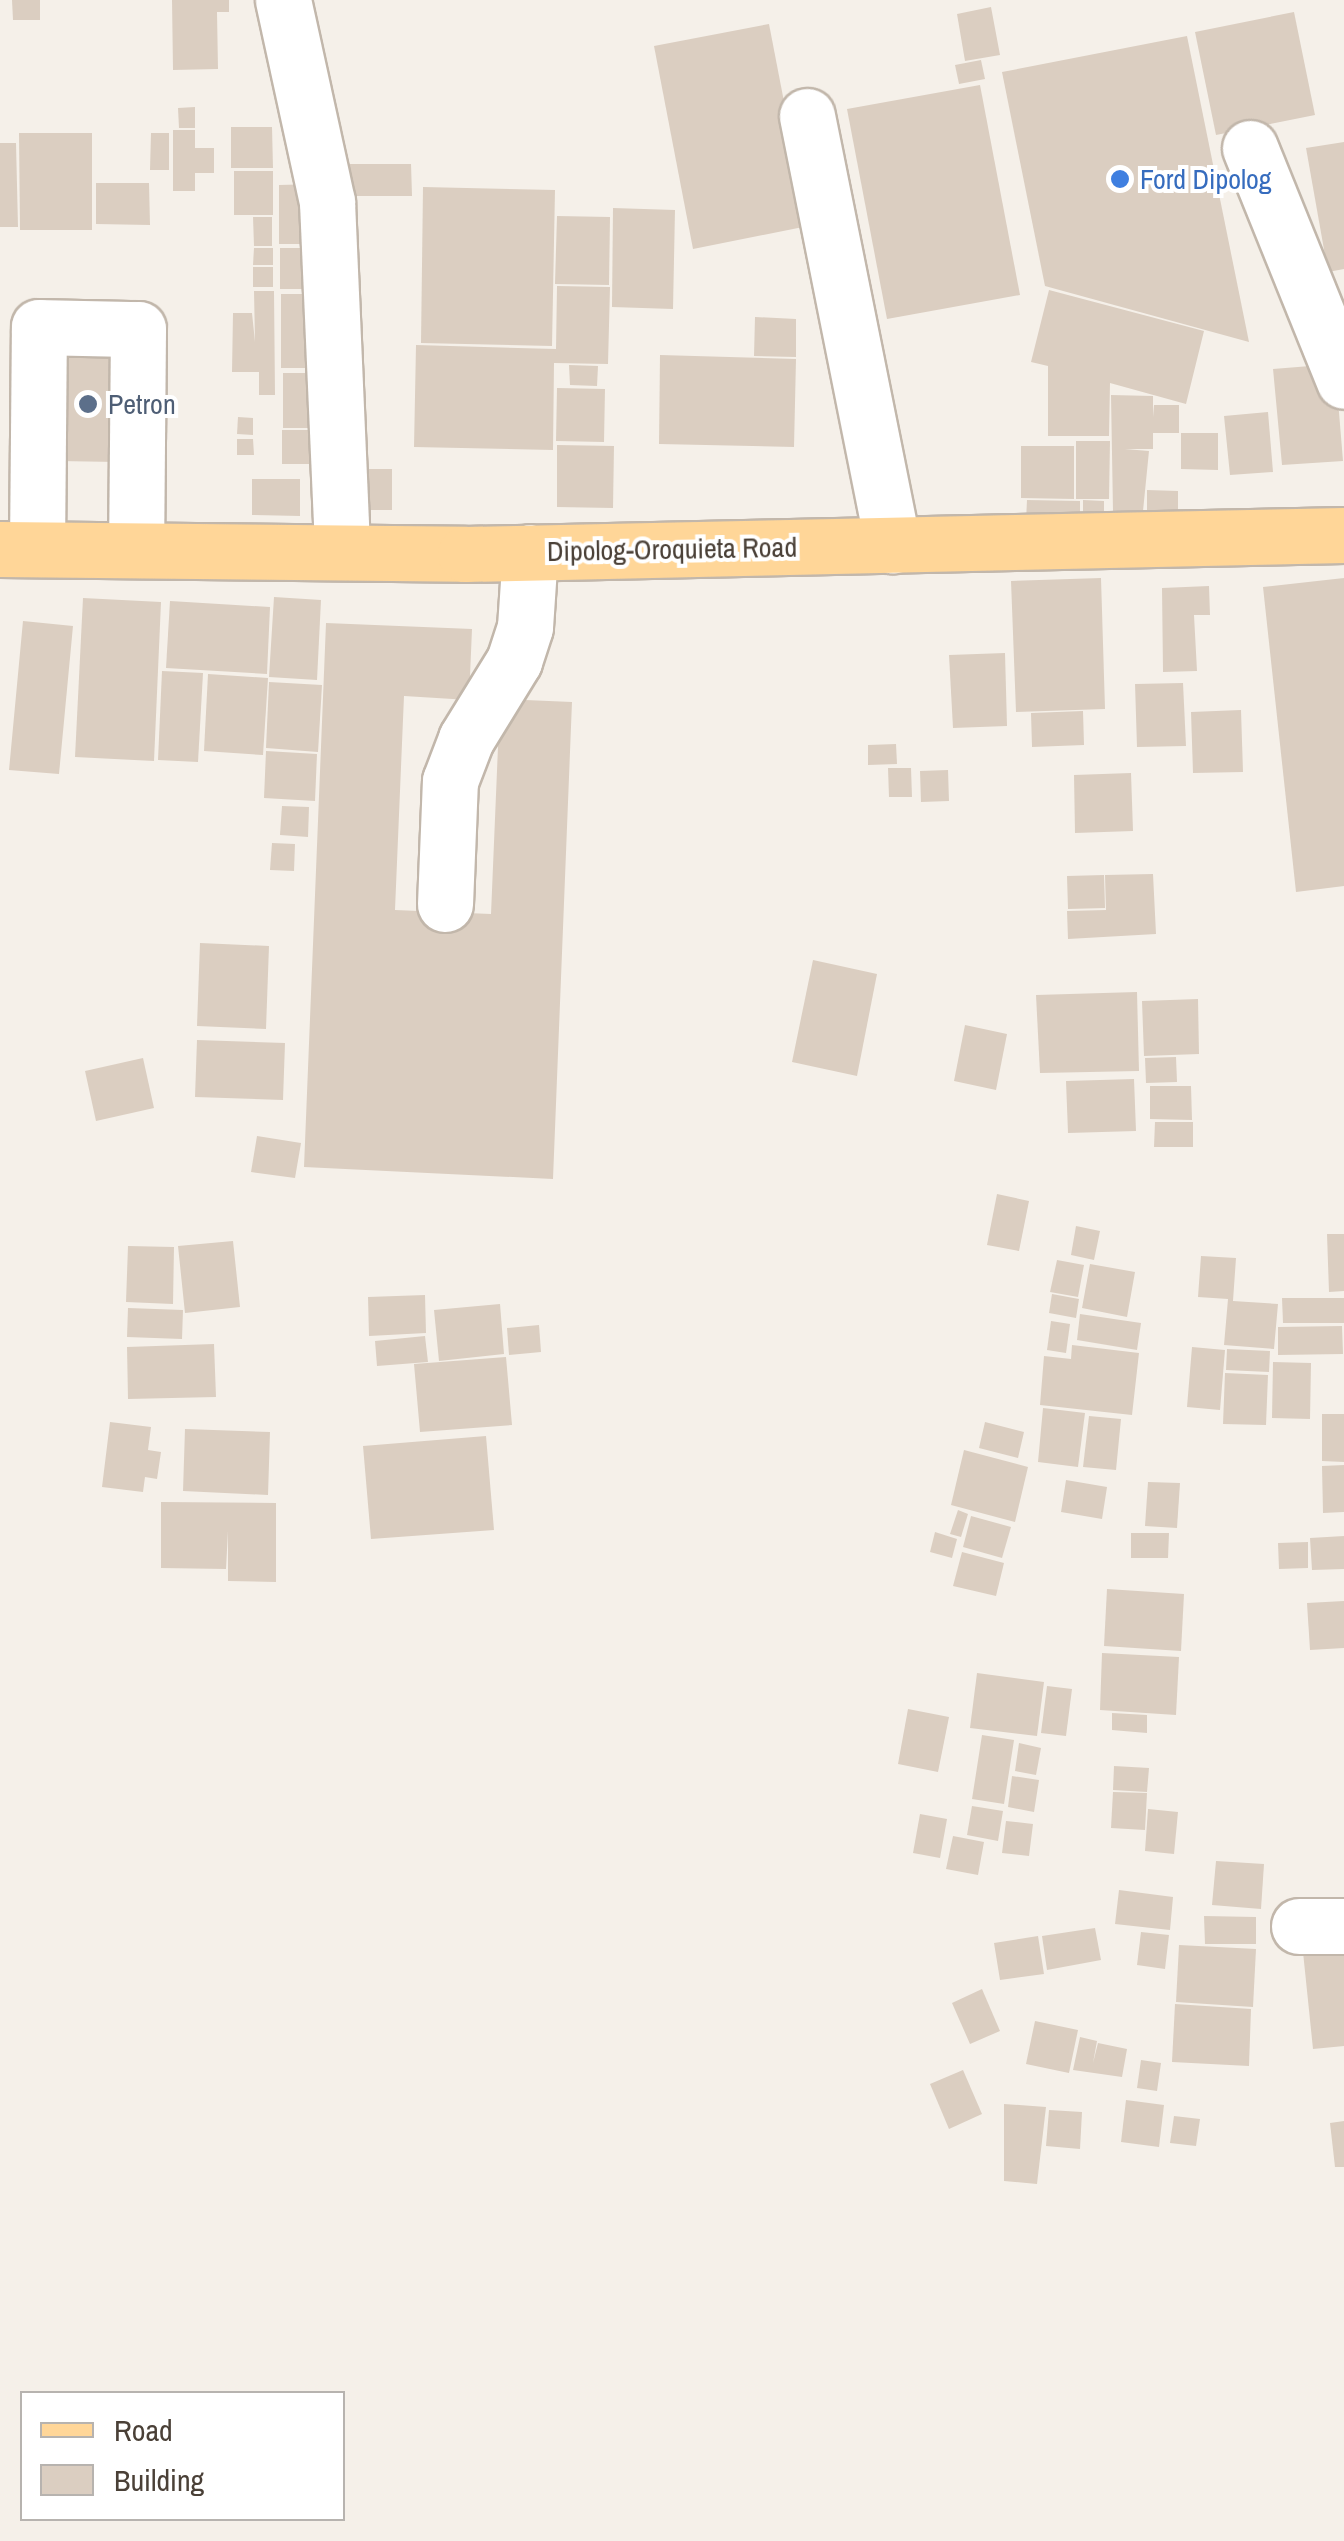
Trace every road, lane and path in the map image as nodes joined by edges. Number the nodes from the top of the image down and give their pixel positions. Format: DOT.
graph roads {
  1 [pos="283,0"];
  2 [pos="808,116"];
  3 [pos="1250,148"];
  4 [pos="1344,381"];
  5 [pos="1344,535"];
  6 [pos="893,545"];
  7 [pos="18,549"];
  8 [pos="136,550"];
  9 [pos="342,552"];
  10 [pos="530,552"];
  11 [pos="445,904"];
  1 -- 9 [label="lane"];
  2 -- 6 [label="lane"];
  3 -- 4 [label="lane"];
  5 -- 6 [label="main road, Dipolog-Oroquieta Road"];
  6 -- 10 [label="main road, Dipolog-Oroquieta Road"];
  7 -- 8 [label="main road, Dipolog-Oroquieta Road"];
  7 -- 8 [label="lane"];
  8 -- 9 [label="main road, Dipolog-Oroquieta Road"];
  9 -- 10 [label="main road, Dipolog-Oroquieta Road"];
  10 -- 11 [label="lane"];
}
